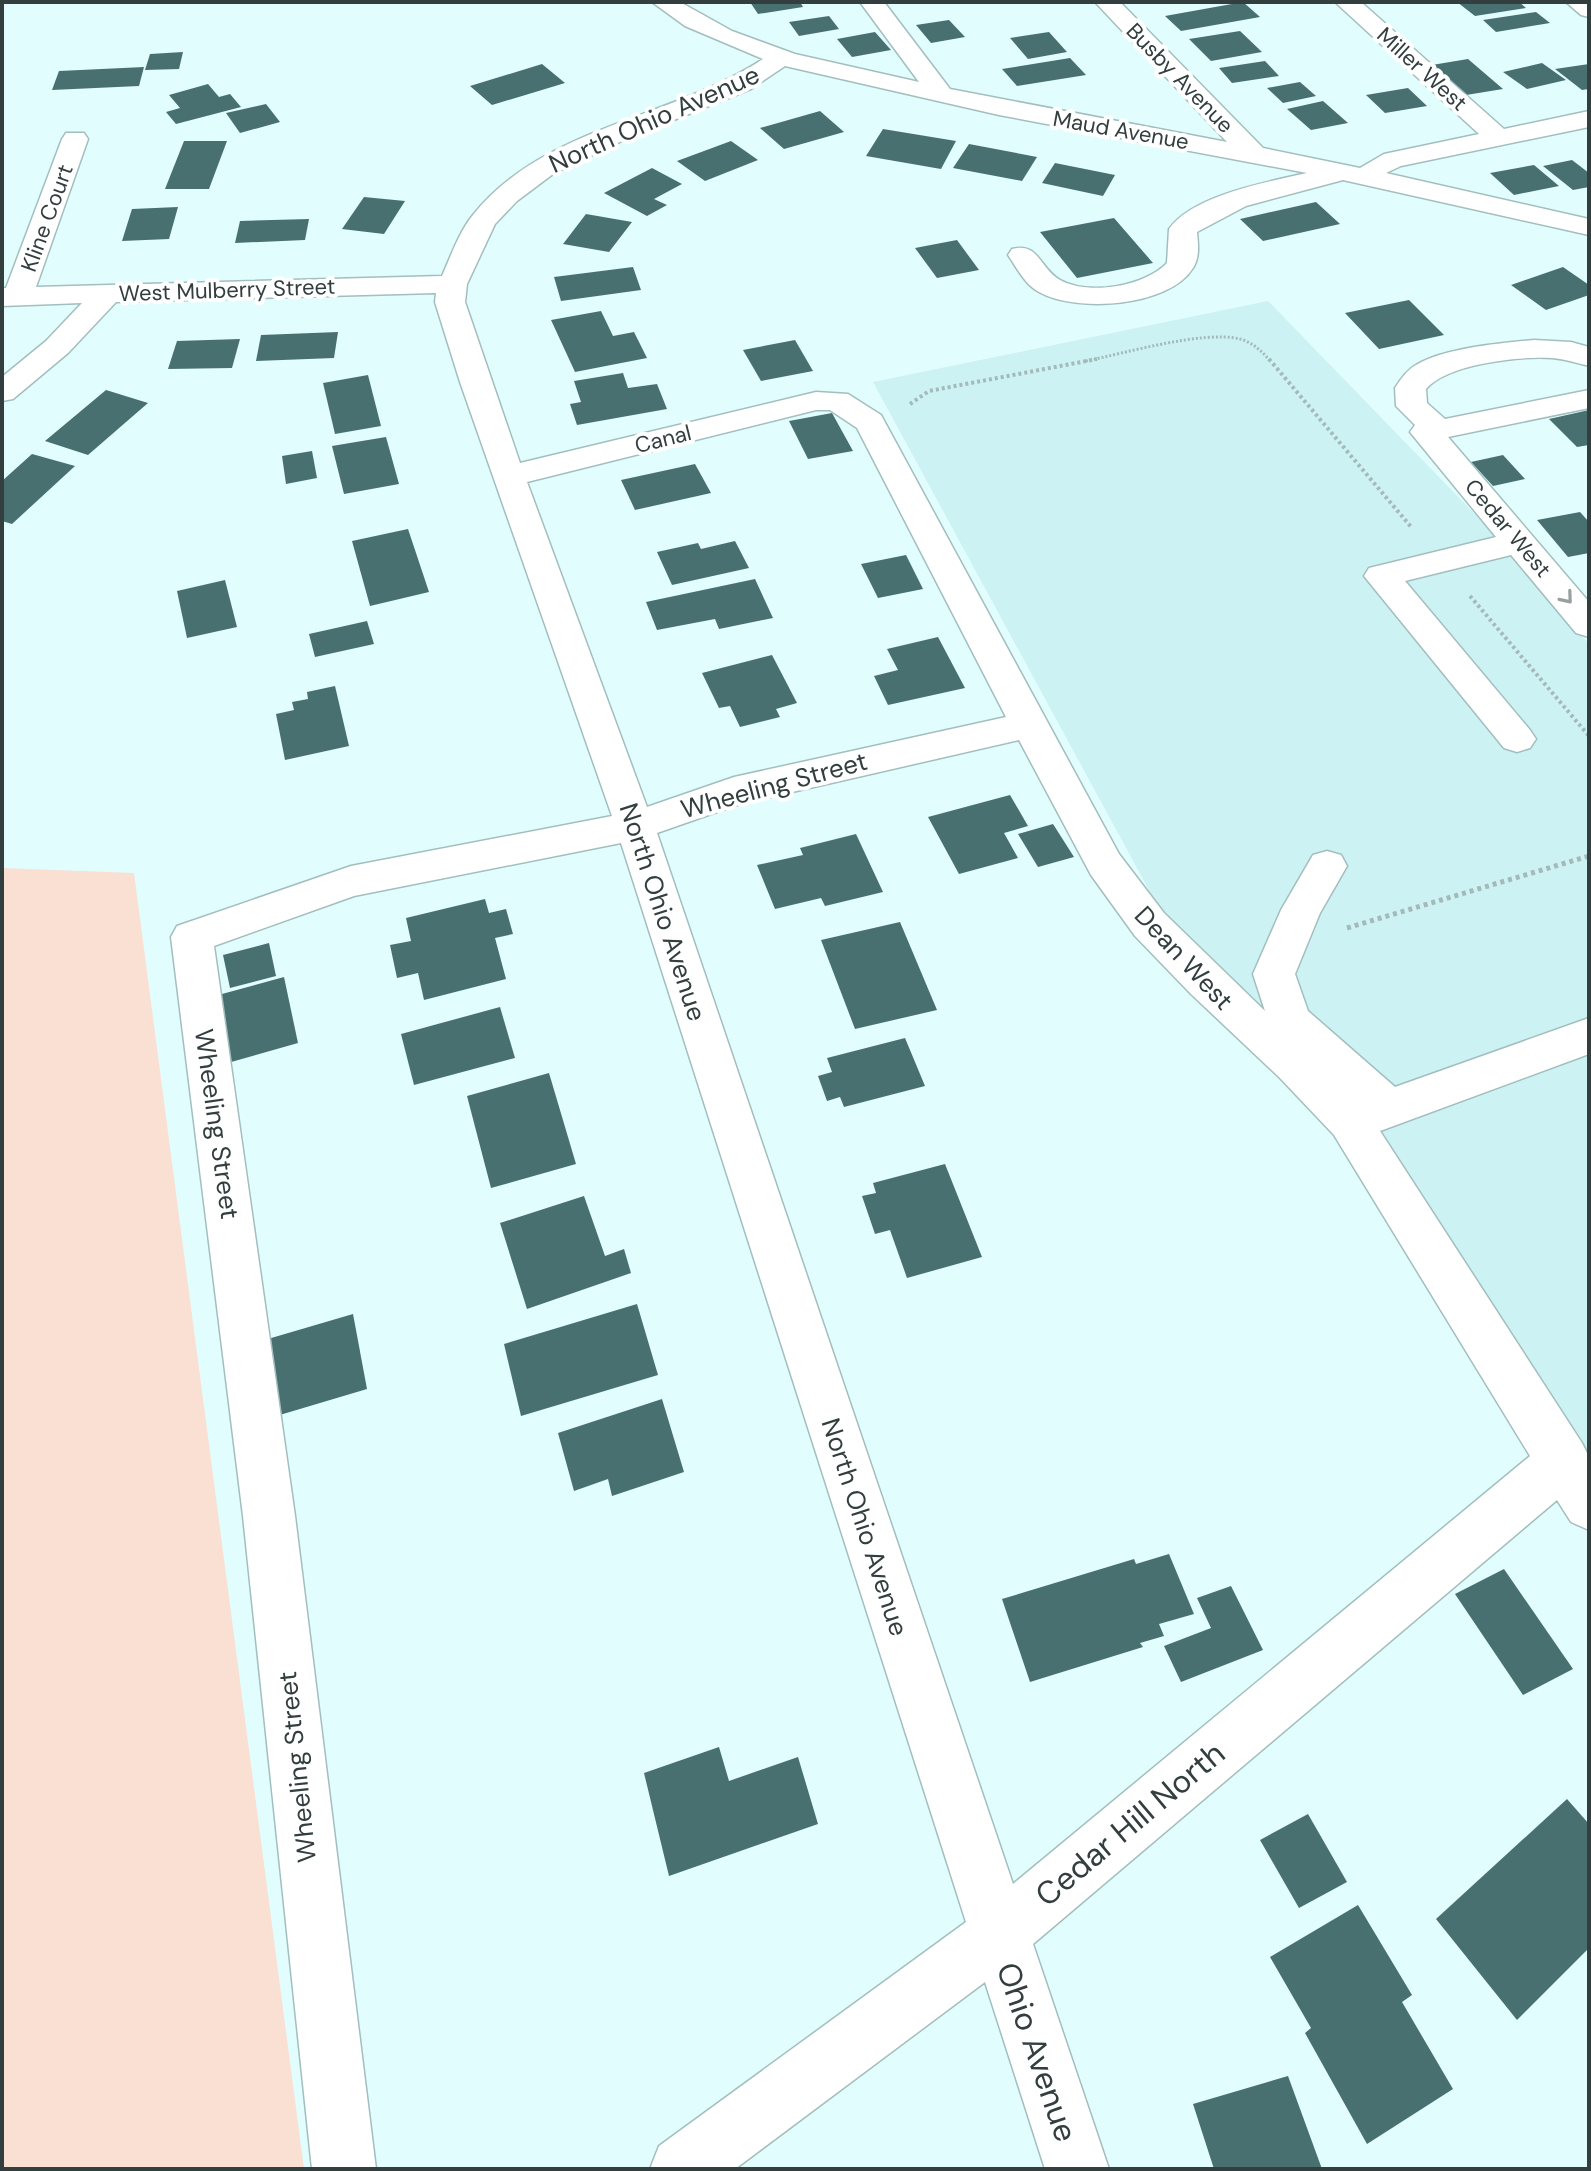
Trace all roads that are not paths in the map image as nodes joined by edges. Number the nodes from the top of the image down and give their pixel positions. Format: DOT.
graph roads {
  1 [pos="664,2"];
  2 [pos="872,2"];
  3 [pos="1107,2"];
  4 [pos="1347,2"];
  5 [pos="1578,2"];
  6 [pos="1589,10"];
  7 [pos="780,59"];
  8 [pos="941,95"];
  9 [pos="1589,119"];
  10 [pos="1498,137"];
  11 [pos="75,139"];
  12 [pos="1254,154"];
  13 [pos="1353,175"];
  14 [pos="1589,227"];
  15 [pos="1022,255"];
  16 [pos="452,284"];
  17 [pos="108,294"];
  18 [pos="10,296"];
  19 [pos="1589,357"];
  20 [pos="2,392"];
  21 [pos="1589,399"];
  22 [pos="816,401"];
  23 [pos="1432,430"];
  24 [pos="510,476"];
  25 [pos="1520,542"];
  26 [pos="1589,625"];
  27 [pos="1028,725"];
  28 [pos="1517,739"];
  29 [pos="635,826"];
  30 [pos="1327,866"];
  31 [pos="1589,1036"];
  32 [pos="1369,1116"];
  33 [pos="1576,1482"];
  34 [pos="998,1935"];
  35 [pos="344,2169"];
  36 [pos="682,2169"];
  37 [pos="1077,2169"];
  1 -- 7 [label="street, Maud Avenue"];
  2 -- 8 [label="street"];
  3 -- 12 [label="street, Busby Avenue"];
  4 -- 10 [label="street, Miller West"];
  5 -- 6 [label="street"];
  7 -- 8 [label="street, Maud Avenue"];
  7 -- 16 [label="street, North Ohio Avenue"];
  8 -- 12 [label="street, Maud Avenue"];
  9 -- 10 [label="street"];
  10 -- 13 [label="street"];
  11 -- 18 [label="street, Kline Court"];
  12 -- 13 [label="street, Maud Avenue"];
  13 -- 14 [label="street, Maud Avenue"];
  13 -- 15 [label="street"];
  16 -- 17 [label="street, West Mulberry Street"];
  16 -- 24 [label="street, North Ohio Avenue"];
  17 -- 18 [label="street, West Mulberry Street"];
  17 -- 20 [label="street"];
  19 -- 23 [label="street, Cedar West"];
  21 -- 23 [label="street"];
  22 -- 24 [label="street, Canal"];
  22 -- 27 [label="street, Dean West"];
  23 -- 25 [label="street, Cedar West"];
  24 -- 29 [label="street, North Ohio Avenue"];
  25 -- 26 [label="street, Cedar West, one-way"];
  25 -- 28 [label="street"];
  27 -- 29 [label="street, Wheeling Street"];
  27 -- 32 [label="street, Dean West"];
  29 -- 34 [label="street, North Ohio Avenue"];
  29 -- 35 [label="street, Wheeling Street"];
  30 -- 32 [label="street"];
  31 -- 32 [label="street"];
  32 -- 33 [label="street, Dean West"];
  33 -- 34 [label="street, Cedar Hill North"];
  34 -- 36 [label="street, Cedar Hill North"];
  34 -- 37 [label="street, Ohio Avenue"];
}
